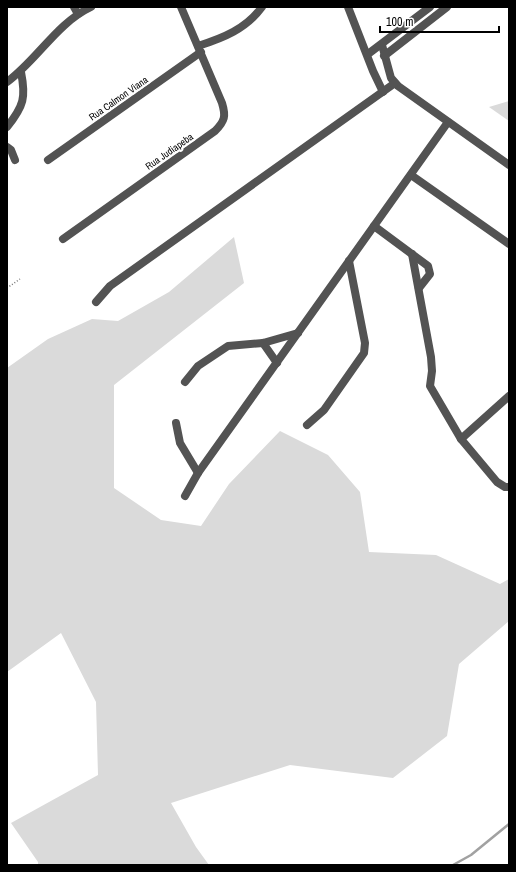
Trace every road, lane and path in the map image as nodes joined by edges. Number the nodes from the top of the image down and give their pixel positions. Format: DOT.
graph roads {
  1 [pos="91,7"];
  2 [pos="181,7"];
  3 [pos="262,7"];
  4 [pos="348,7"];
  5 [pos="430,7"];
  6 [pos="447,7"];
  7 [pos="76,10"];
  8 [pos="382,45"];
  9 [pos="199,49"];
  10 [pos="368,54"];
  11 [pos="384,56"];
  12 [pos="21,72"];
  13 [pos="7,82"];
  14 [pos="395,83"];
  15 [pos="383,92"];
  16 [pos="448,122"];
  17 [pos="7,127"];
  18 [pos="7,147"];
  19 [pos="15,160"];
  20 [pos="48,160"];
  21 [pos="509,165"];
  22 [pos="410,174"];
  23 [pos="374,226"];
  24 [pos="63,239"];
  25 [pos="509,244"];
  26 [pos="412,254"];
  27 [pos="349,261"];
  28 [pos="20,279"];
  29 [pos="7,288"];
  30 [pos="419,288"];
  31 [pos="96,302"];
  32 [pos="298,333"];
  33 [pos="263,343"];
  34 [pos="277,363"];
  35 [pos="185,382"];
  36 [pos="509,396"];
  37 [pos="176,423"];
  38 [pos="307,425"];
  39 [pos="461,439"];
  40 [pos="198,473"];
  41 [pos="509,487"];
  42 [pos="185,496"];
  1 -- 7 [label="street"];
  2 -- 9 [label="street"];
  3 -- 9 [label="street, Rua Calmon Viana"];
  4 -- 10 [label="street"];
  5 -- 8 [label="street"];
  6 -- 11 [label="street"];
  7 -- 12 [label="street"];
  8 -- 10 [label="street"];
  8 -- 11 [label="street"];
  9 -- 20 [label="street, Rua Calmon Viana"];
  9 -- 24 [label="street, Rua Judiapeba"];
  10 -- 15 [label="street"];
  11 -- 14 [label="street"];
  12 -- 13 [label="street"];
  12 -- 17 [label="street"];
  14 -- 15 [label="street"];
  14 -- 16 [label="street"];
  15 -- 31 [label="street"];
  16 -- 21 [label="street"];
  16 -- 22 [label="street"];
  18 -- 19 [label="street"];
  22 -- 23 [label="street"];
  22 -- 25 [label="street"];
  23 -- 26 [label="street"];
  23 -- 27 [label="street"];
  26 -- 30 [label="street"];
  26 -- 30 [label="street"];
  27 -- 32 [label="street"];
  27 -- 38 [label="street"];
  28 -- 29 [label="path"];
  30 -- 39 [label="street"];
  32 -- 33 [label="street"];
  32 -- 34 [label="street"];
  33 -- 34 [label="street"];
  33 -- 35 [label="street"];
  34 -- 40 [label="street"];
  36 -- 39 [label="street"];
  37 -- 40 [label="street"];
  39 -- 41 [label="street"];
  40 -- 42 [label="street"];
}
